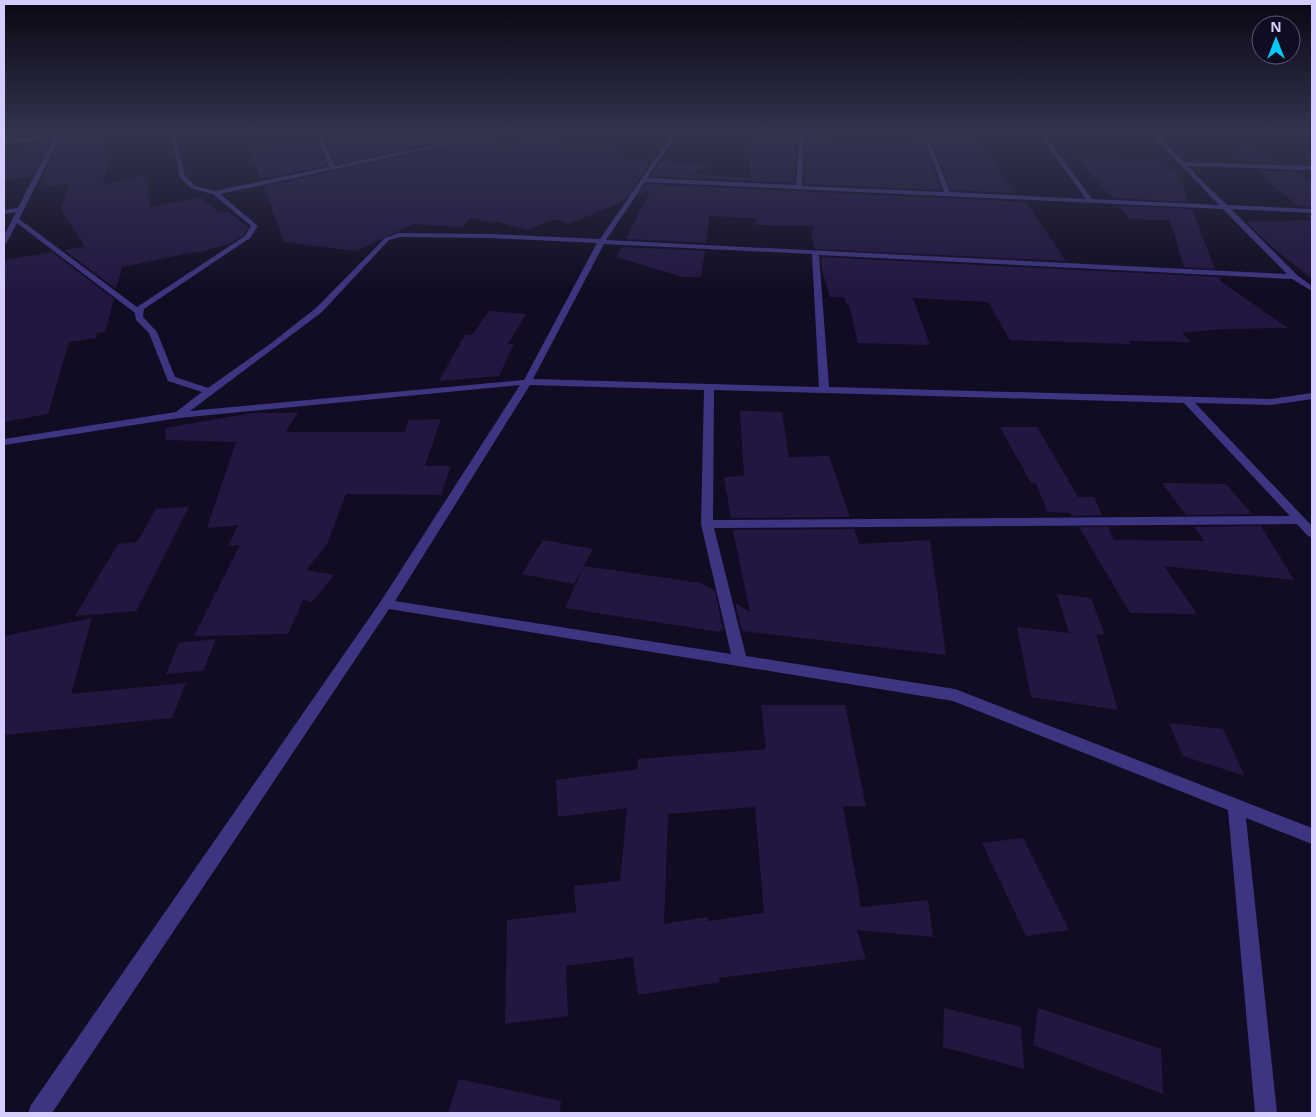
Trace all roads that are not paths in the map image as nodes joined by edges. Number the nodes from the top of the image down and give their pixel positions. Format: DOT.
graph roads {
  1 [pos="33,184"];
  2 [pos="190,184"];
  3 [pos="259,184"];
  4 [pos="642,184"];
  5 [pos="736,184"];
  6 [pos="944,184"];
  7 [pos="1078,184"];
  8 [pos="1202,184"];
  9 [pos="799,187"];
  10 [pos="216,193"];
  11 [pos="948,194"];
  12 [pos="1090,200"];
  13 [pos="1225,207"];
  14 [pos="20,210"];
  15 [pos="1312,211"];
  16 [pos="4,212"];
  17 [pos="15,219"];
  18 [pos="602,241"];
  19 [pos="4,242"];
  20 [pos="815,252"];
  21 [pos="1294,277"];
  22 [pos="1312,289"];
  23 [pos="140,313"];
  24 [pos="527,382"];
  25 [pos="709,387"];
  26 [pos="824,390"];
  27 [pos="209,391"];
  28 [pos="1312,396"];
  29 [pos="1187,400"];
  30 [pos="179,415"];
  31 [pos="4,442"];
  32 [pos="1300,520"];
  33 [pos="707,524"];
  34 [pos="1312,533"];
  35 [pos="386,604"];
  36 [pos="740,660"];
  37 [pos="1236,806"];
  38 [pos="1312,836"];
  39 [pos="39,1113"];
  40 [pos="1266,1113"];
  1 -- 14 [label="street"];
  2 -- 10 [label="street"];
  3 -- 10 [label="street"];
  4 -- 18 [label="street"];
  5 -- 9 [label="street"];
  6 -- 11 [label="street"];
  7 -- 12 [label="street"];
  8 -- 13 [label="street"];
  9 -- 11 [label="street"];
  10 -- 23 [label="street"];
  11 -- 12 [label="street"];
  12 -- 13 [label="street"];
  13 -- 15 [label="street"];
  13 -- 21 [label="street"];
  14 -- 16 [label="street"];
  14 -- 17 [label="street"];
  17 -- 19 [label="street"];
  17 -- 23 [label="street"];
  18 -- 20 [label="street"];
  18 -- 24 [label="street"];
  18 -- 27 [label="street"];
  20 -- 21 [label="street"];
  20 -- 26 [label="street"];
  21 -- 22 [label="street"];
  23 -- 27 [label="street"];
  24 -- 25 [label="street"];
  24 -- 30 [label="street"];
  24 -- 35 [label="street"];
  25 -- 26 [label="street"];
  25 -- 33 [label="street"];
  26 -- 29 [label="street"];
  27 -- 30 [label="street"];
  28 -- 29 [label="street"];
  29 -- 32 [label="street"];
  30 -- 31 [label="street"];
  32 -- 33 [label="street"];
  32 -- 34 [label="street"];
  33 -- 36 [label="street"];
  35 -- 36 [label="street"];
  35 -- 39 [label="street"];
  36 -- 37 [label="street"];
  37 -- 38 [label="street"];
  37 -- 40 [label="street"];
}
